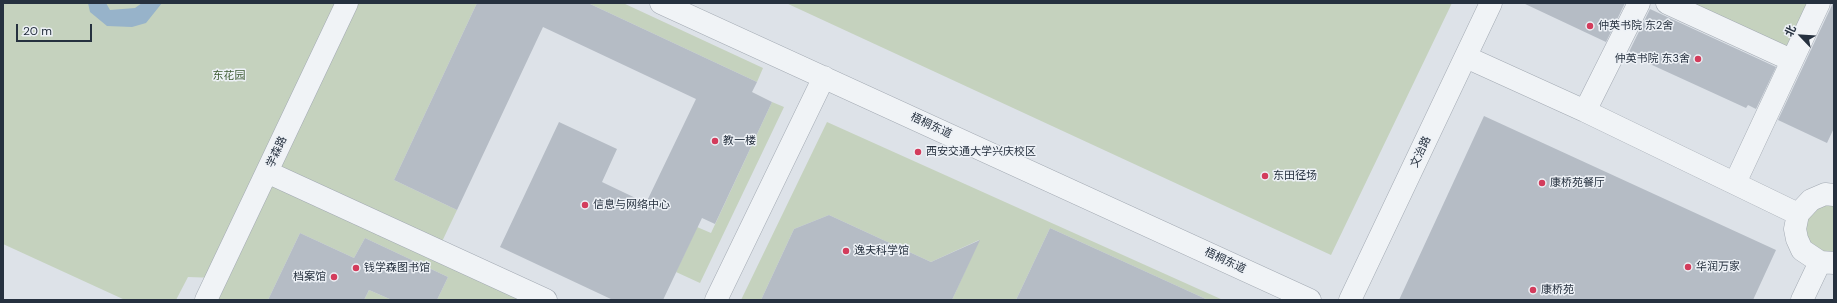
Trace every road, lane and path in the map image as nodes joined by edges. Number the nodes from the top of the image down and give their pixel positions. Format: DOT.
graph roads {
  1 [pos="347,3"];
  2 [pos="661,3"];
  3 [pos="1491,3"];
  4 [pos="1638,3"];
  5 [pos="1667,3"];
  6 [pos="1819,3"];
  7 [pos="1466,57"];
  8 [pos="1791,60"];
  9 [pos="824,77"];
  10 [pos="1585,111"];
  11 [pos="267,172"];
  12 [pos="1735,183"];
  13 [pos="1834,194"];
  14 [pos="1798,214"];
  15 [pos="1827,262"];
  16 [pos="206,300"];
  17 [pos="546,300"];
  18 [pos="716,300"];
  19 [pos="1310,300"];
  20 [pos="1350,300"];
  21 [pos="1802,300"];
  1 -- 11 [label="street, 学森路"];
  2 -- 9 [label="street, 梧桐东道"];
  3 -- 7 [label="street, 文治路"];
  4 -- 10 [label="street"];
  5 -- 8 [label="street"];
  6 -- 8 [label="street"];
  7 -- 10 [label="street"];
  7 -- 20 [label="street, 文治路"];
  8 -- 12 [label="street"];
  9 -- 18 [label="street"];
  9 -- 19 [label="street, 梧桐东道"];
  10 -- 12 [label="street"];
  11 -- 16 [label="street, 学森路"];
  11 -- 17 [label="street"];
  12 -- 14 [label="street"];
  13 -- 14 [label="street"];
  14 -- 15 [label="street"];
  15 -- 21 [label="street"];
}
